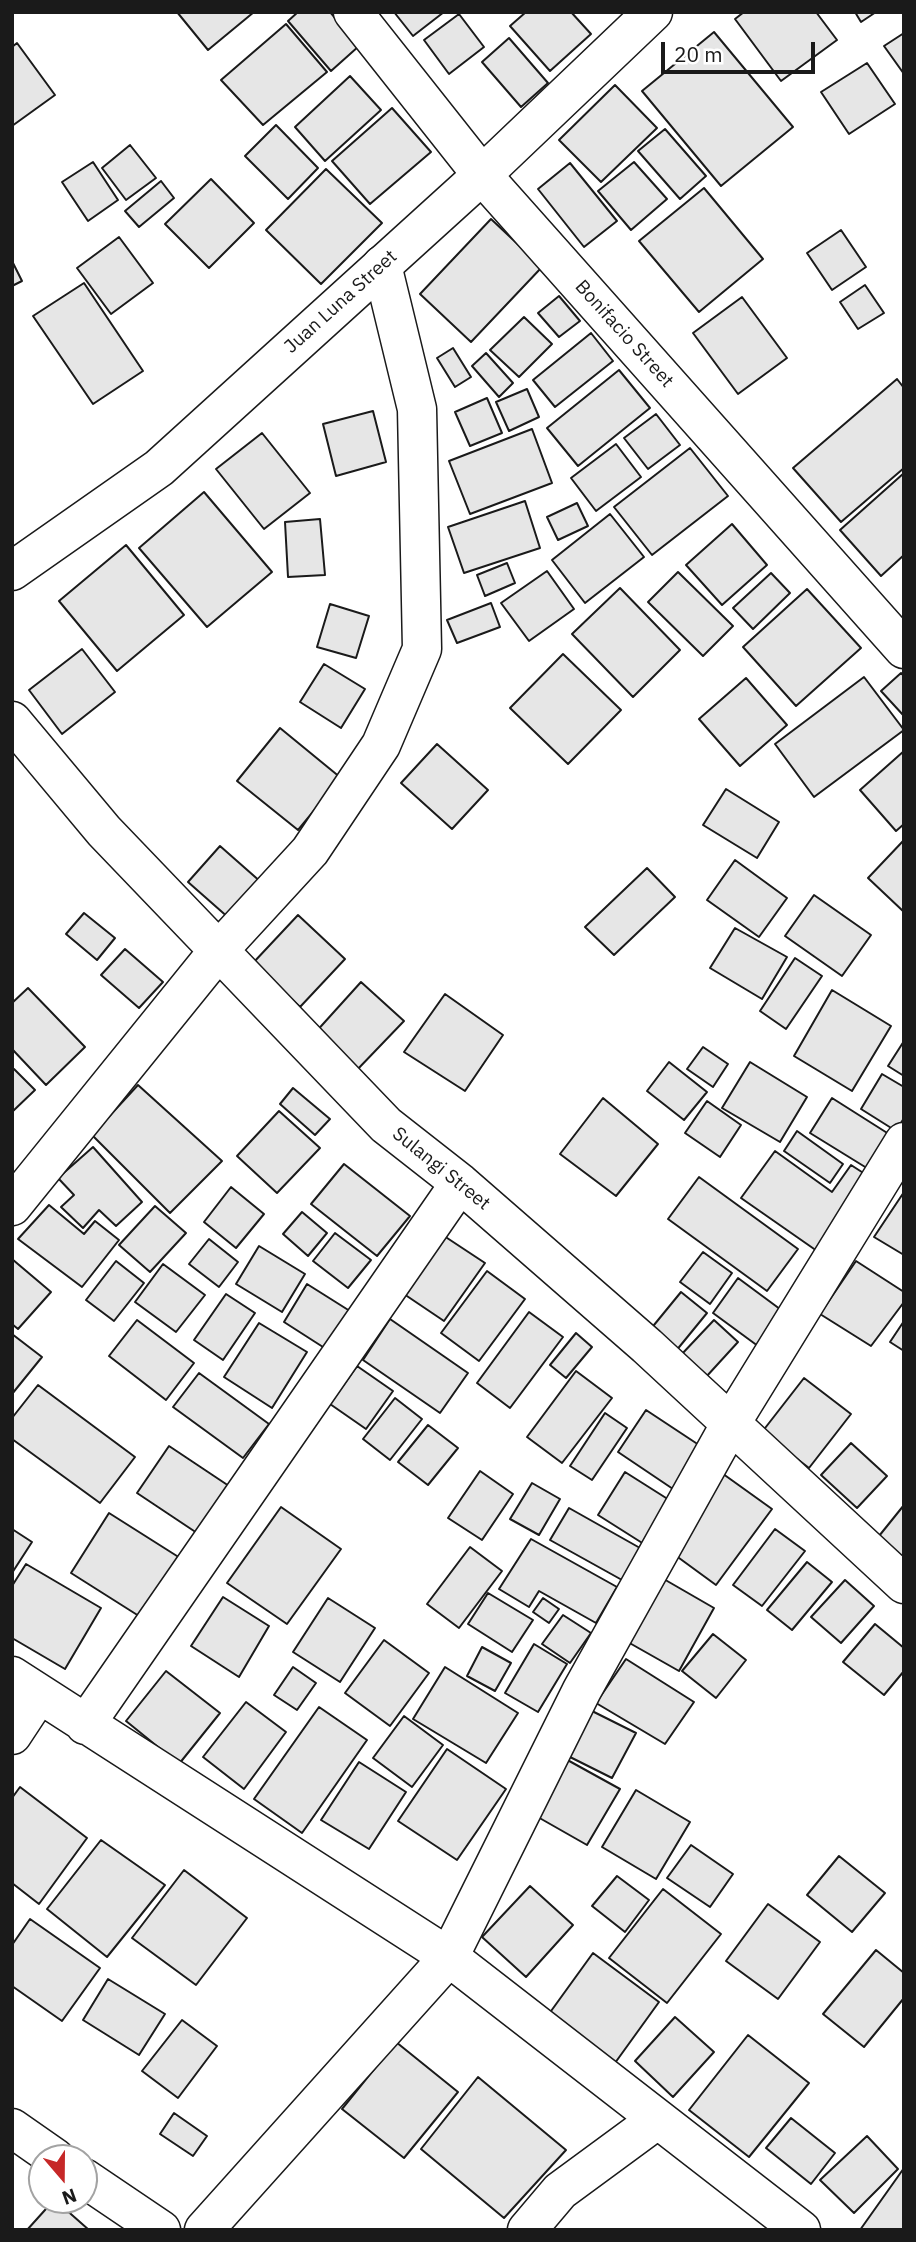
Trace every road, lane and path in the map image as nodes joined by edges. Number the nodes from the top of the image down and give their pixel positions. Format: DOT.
graph roads {
  1 [pos="353,12"];
  2 [pos="653,12"];
  3 [pos="482,174"];
  4 [pos="383,264"];
  5 [pos="12,571"];
  6 [pos="904,649"];
  7 [pos="12,721"];
  8 [pos="219,950"];
  9 [pos="904,1143"];
  10 [pos="460,1183"];
  11 [pos="12,1206"];
  12 [pos="731,1423"];
  13 [pos="904,1584"];
  14 [pos="26,1685"];
  15 [pos="85,1725"];
  16 [pos="12,1735"];
  17 [pos="449,1957"];
  18 [pos="658,2119"];
  19 [pos="12,2128"];
  20 [pos="35,2144"];
  21 [pos="98,2187"];
  22 [pos="161,2230"];
  23 [pos="204,2230"];
  24 [pos="527,2230"];
  25 [pos="801,2230"];
  1 -- 3 [label="street, Bonifacio Street"];
  2 -- 3 [label="street, Juan Luna Street"];
  3 -- 4 [label="street, Juan Luna Street"];
  3 -- 6 [label="street, Bonifacio Street"];
  4 -- 5 [label="street, Juan Luna Street"];
  4 -- 8 [label="street"];
  7 -- 8 [label="street, Sulangi Street"];
  8 -- 10 [label="street, Sulangi Street"];
  8 -- 11 [label="street"];
  9 -- 12 [label="street"];
  10 -- 12 [label="street, Sulangi Street"];
  10 -- 15 [label="street"];
  12 -- 13 [label="street, Sulangi Street"];
  12 -- 17 [label="street"];
  14 -- 15 [label="street"];
  14 -- 16 [label="street"];
  15 -- 17 [label="street"];
  17 -- 18 [label="street"];
  17 -- 23 [label="street"];
  18 -- 24 [label="street"];
  18 -- 25 [label="street"];
  19 -- 20 [label="street"];
  21 -- 22 [label="street"];
}
